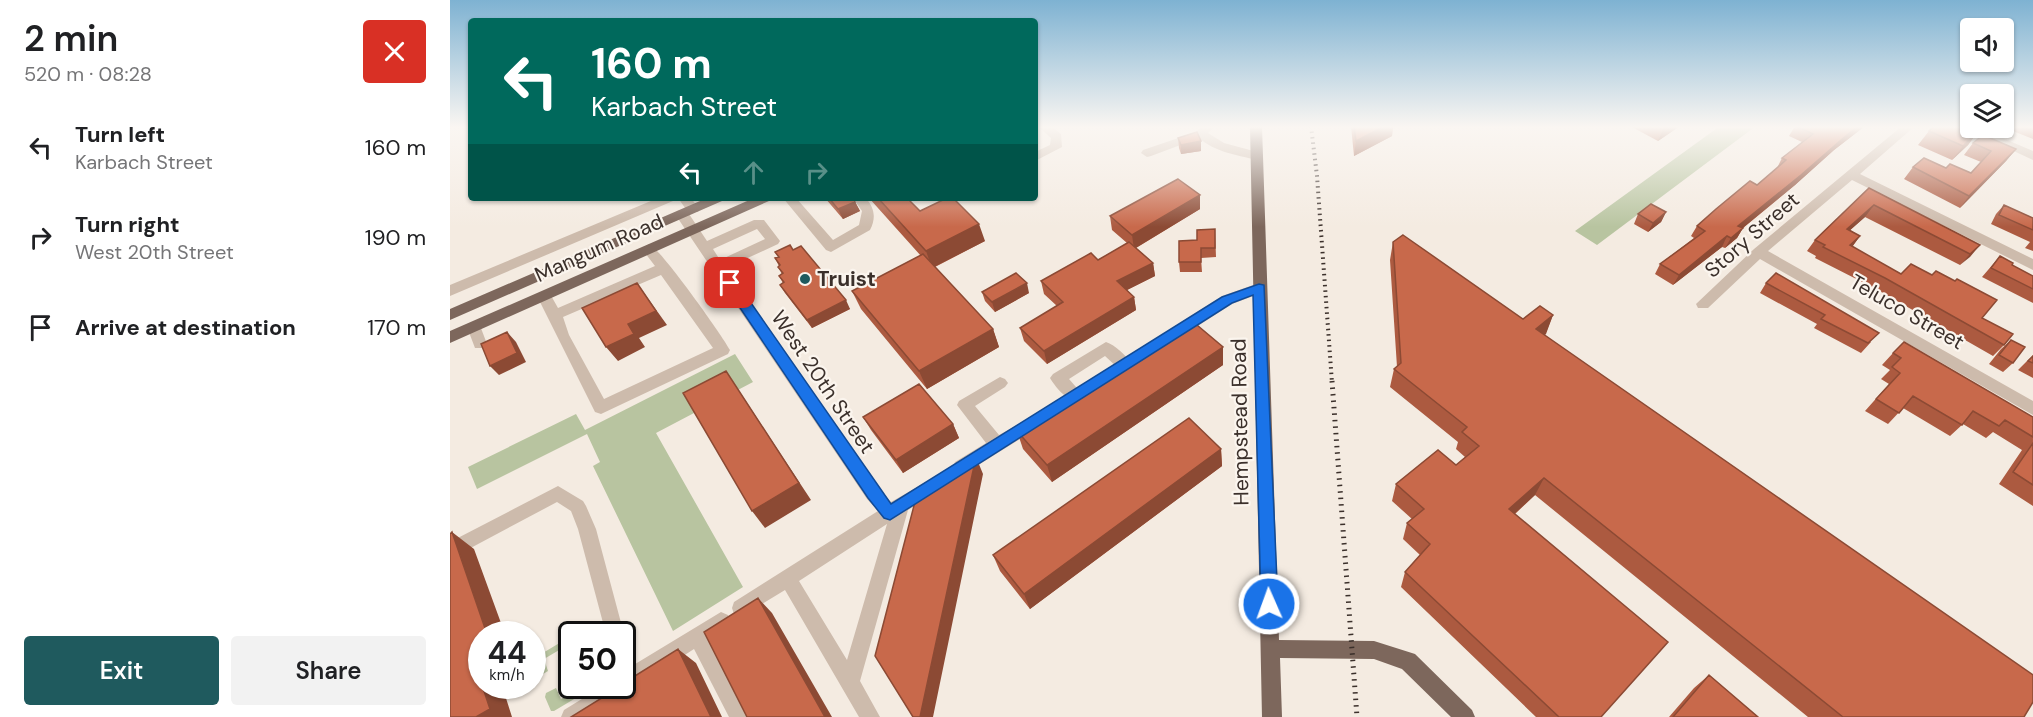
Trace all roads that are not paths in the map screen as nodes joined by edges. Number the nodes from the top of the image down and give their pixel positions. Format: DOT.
graph roads {
  1 [pos="1257,159"];
  2 [pos="1870,159"];
  3 [pos="1852,175"];
  4 [pos="662,201"];
  5 [pos="685,201"];
  6 [pos="711,201"];
  7 [pos="758,201"];
  8 [pos="796,201"];
  9 [pos="862,201"];
  10 [pos="688,211"];
  11 [pos="694,230"];
  12 [pos="706,247"];
  13 [pos="649,249"];
  14 [pos="1759,252"];
  15 [pos="2033,265"];
  16 [pos="719,266"];
  17 [pos="664,268"];
  18 [pos="1259,288"];
  19 [pos="453,290"];
  20 [pos="543,296"];
  21 [pos="1703,304"];
  22 [pos="465,308"];
  23 [pos="450,315"];
  24 [pos="555,315"];
  25 [pos="474,327"];
  26 [pos="450,337"];
  27 [pos="1161,341"];
  28 [pos="480,344"];
  29 [pos="1124,365"];
  30 [pos="1000,383"];
  31 [pos="2033,409"];
  32 [pos="997,444"];
  33 [pos="895,510"];
  34 [pos="450,550"];
  35 [pos="788,579"];
  36 [pos="612,621"];
  37 [pos="698,636"];
  38 [pos="1270,649"];
  39 [pos="636,674"];
  40 [pos="850,682"];
  41 [pos="597,699"];
  42 [pos="571,717"];
  43 [pos="740,717"];
  44 [pos="870,717"];
  45 [pos="1272,717"];
  46 [pos="1465,717"];
  1 -- 18 [label="main road, Hempstead Road"];
  2 -- 3 [label="street, Story Street"];
  3 -- 14 [label="street, Story Street"];
  3 -- 15 [label="street"];
  4 -- 19 [label="street"];
  5 -- 10 [label="street, West 20th Street"];
  6 -- 10 [label="main road, Mangum Road"];
  7 -- 11 [label="main road, Mangum Road"];
  8 -- 9 [label="street"];
  10 -- 11 [label="street, West 20th Street"];
  10 -- 22 [label="main road, Mangum Road"];
  11 -- 12 [label="street, West 20th Street"];
  11 -- 13 [label="main road, Mangum Road"];
  12 -- 16 [label="street, West 20th Street"];
  12 -- 16 [label="street"];
  13 -- 17 [label="street"];
  13 -- 20 [label="main road, Mangum Road"];
  14 -- 21 [label="street, Story Street"];
  14 -- 31 [label="street, Teluco Street"];
  16 -- 33 [label="street, West 20th Street"];
  17 -- 24 [label="street"];
  17 -- 24 [label="street"];
  18 -- 27 [label="street"];
  18 -- 38 [label="main road, Hempstead Road"];
  19 -- 22 [label="street"];
  20 -- 24 [label="street"];
  20 -- 25 [label="main road, Mangum Road"];
  22 -- 23 [label="main road, Mangum Road"];
  22 -- 25 [label="main road"];
  25 -- 26 [label="main road, Mangum Road"];
  25 -- 28 [label="street"];
  29 -- 32 [label="street"];
  30 -- 32 [label="street"];
  32 -- 33 [label="street"];
  33 -- 35 [label="street"];
  33 -- 40 [label="street"];
  34 -- 36 [label="street"];
  35 -- 37 [label="street"];
  35 -- 40 [label="street"];
  37 -- 39 [label="street"];
  37 -- 43 [label="street"];
  38 -- 45 [label="main road, Hempstead Road"];
  38 -- 46 [label="main road"];
  40 -- 44 [label="street"];
  41 -- 42 [label="street"];
}
